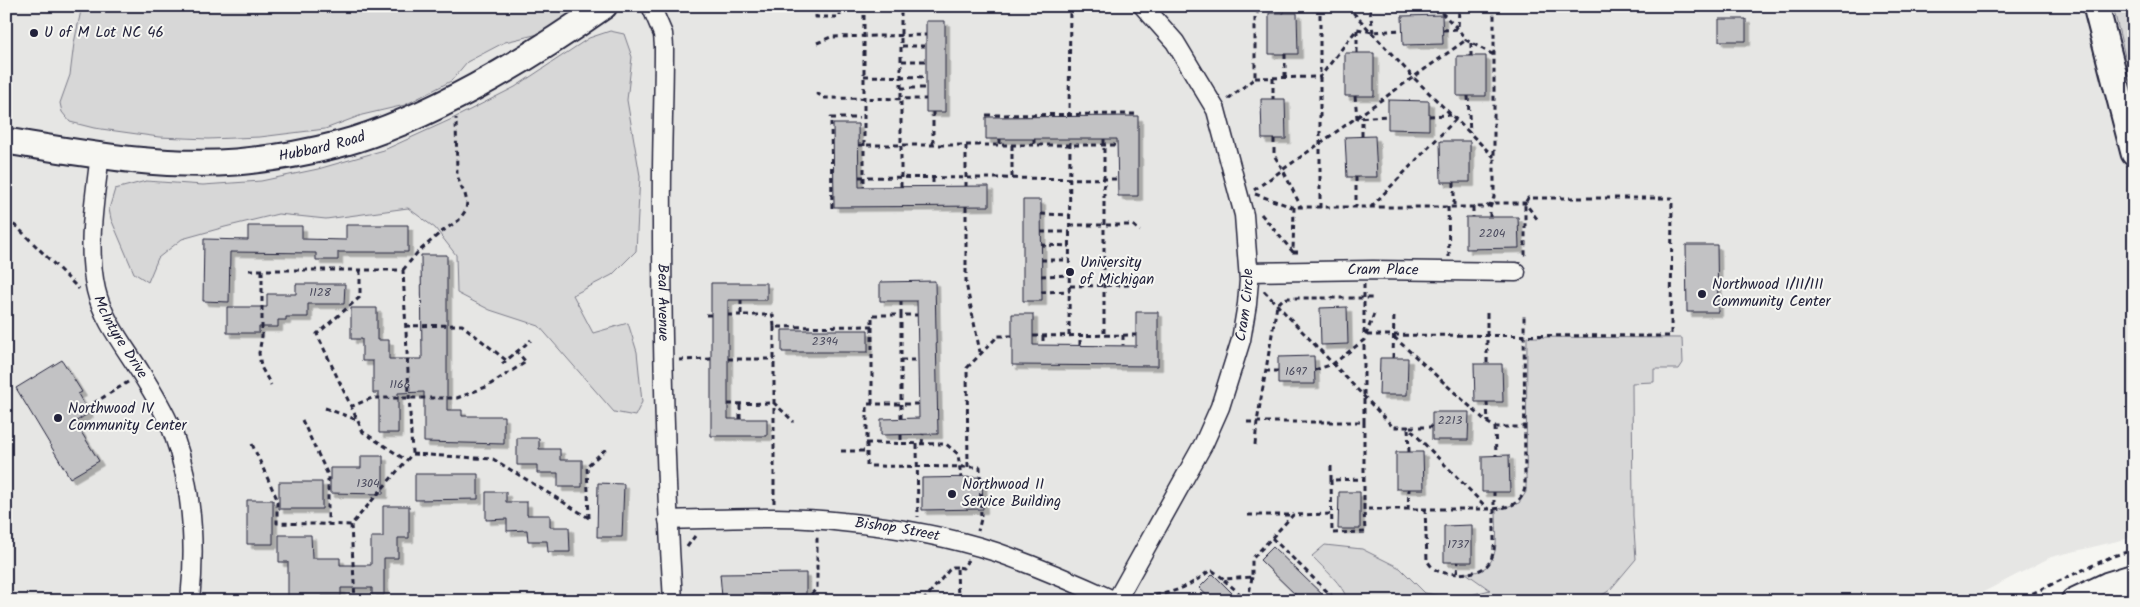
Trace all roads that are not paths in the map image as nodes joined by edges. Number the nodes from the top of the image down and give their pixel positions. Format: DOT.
graph roads {
  1 [pos="604,6"];
  2 [pos="651,6"];
  3 [pos="1143,6"];
  4 [pos="2096,6"];
  5 [pos="6,141"];
  6 [pos="2134,153"];
  7 [pos="100,154"];
  8 [pos="1518,266"];
  9 [pos="1249,276"];
  10 [pos="668,520"];
  11 [pos="2134,578"];
  12 [pos="1121,600"];
  13 [pos="190,601"];
  14 [pos="673,601"];
  15 [pos="2074,601"];
  1 -- 7 [label="street, Hubbard Road"];
  2 -- 10 [label="street, Beal Avenue"];
  3 -- 9 [label="street, Cram Circle"];
  4 -- 6 [label="street"];
  5 -- 7 [label="street, Hubbard Road"];
  7 -- 13 [label="street, McIntyre Drive"];
  8 -- 9 [label="street, Cram Place"];
  9 -- 12 [label="street, Cram Circle"];
  10 -- 12 [label="street, Bishop Street"];
  10 -- 14 [label="street, Beal Avenue"];
  11 -- 15 [label="street"];
}
